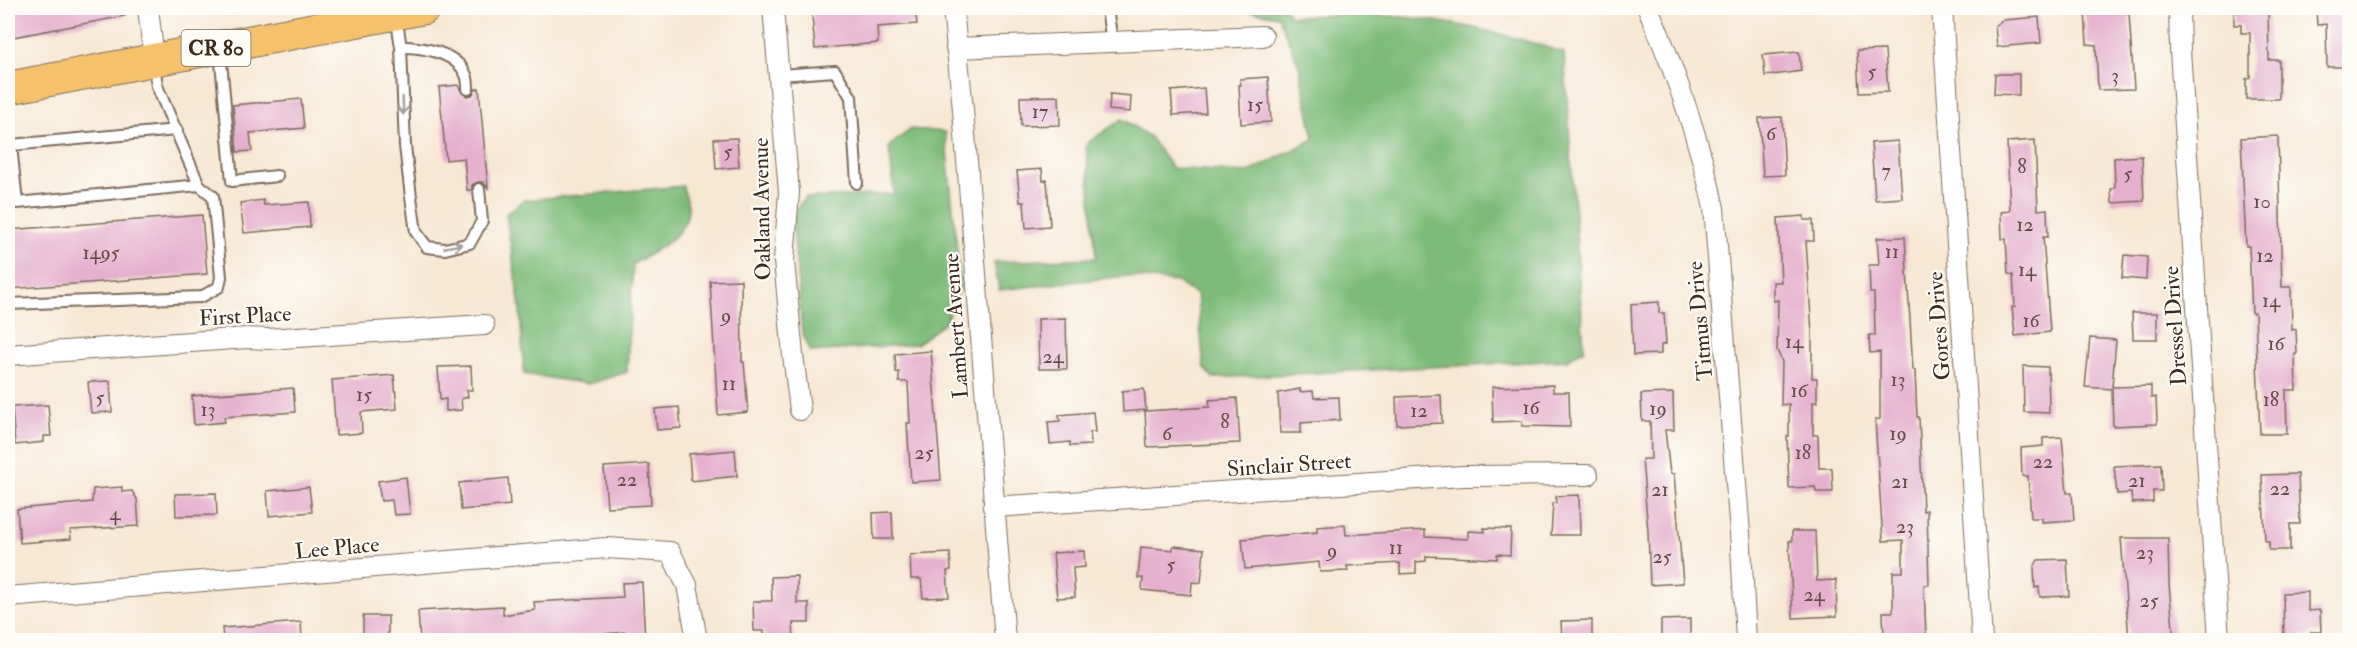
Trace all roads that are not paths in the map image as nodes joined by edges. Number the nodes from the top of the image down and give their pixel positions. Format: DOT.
graph roads {
  1 [pos="148,8"];
  2 [pos="773,8"];
  3 [pos="953,8"];
  4 [pos="1107,8"];
  5 [pos="1652,8"];
  6 [pos="1942,8"];
  7 [pos="2179,8"];
  8 [pos="410,10"];
  9 [pos="1263,36"];
  10 [pos="1112,42"];
  11 [pos="220,47"];
  12 [pos="401,47"];
  13 [pos="956,48"];
  14 [pos="154,60"];
  15 [pos="780,75"];
  16 [pos="8,88"];
  17 [pos="468,89"];
  18 [pos="177,130"];
  19 [pos="277,176"];
  20 [pos="857,183"];
  21 [pos="199,186"];
  22 [pos="479,189"];
  23 [pos="8,304"];
  24 [pos="484,325"];
  25 [pos="8,355"];
  26 [pos="800,410"];
  27 [pos="1588,475"];
  28 [pos="993,507"];
  29 [pos="8,597"];
  30 [pos="697,640"];
  31 [pos="1005,640"];
  32 [pos="1746,640"];
  33 [pos="1982,640"];
  34 [pos="2219,640"];
  1 -- 14 [label="street"];
  2 -- 15 [label="street, Oakland Avenue"];
  3 -- 13 [label="street, Lambert Avenue"];
  4 -- 10 [label="lane"];
  5 -- 32 [label="street, Titmus Drive"];
  6 -- 33 [label="street, Gores Drive"];
  7 -- 34 [label="street, Dressel Drive"];
  8 -- 11 [label="main road, CR 80"];
  8 -- 12 [label="lane"];
  9 -- 10 [label="street"];
  10 -- 13 [label="street"];
  11 -- 14 [label="main road, CR 80"];
  11 -- 19 [label="lane"];
  12 -- 17 [label="lane"];
  12 -- 22 [label="lane, one-way"];
  13 -- 28 [label="street, Lambert Avenue"];
  14 -- 16 [label="main road, CR 80"];
  14 -- 18 [label="lane"];
  15 -- 20 [label="lane"];
  15 -- 26 [label="street, Oakland Avenue"];
  18 -- 21 [label="lane"];
  18 -- 21 [label="lane"];
  21 -- 23 [label="lane"];
  24 -- 25 [label="street, First Place"];
  27 -- 28 [label="street, Sinclair Street"];
  28 -- 31 [label="street, Lambert Avenue"];
  29 -- 30 [label="street, Lee Place"];
}
